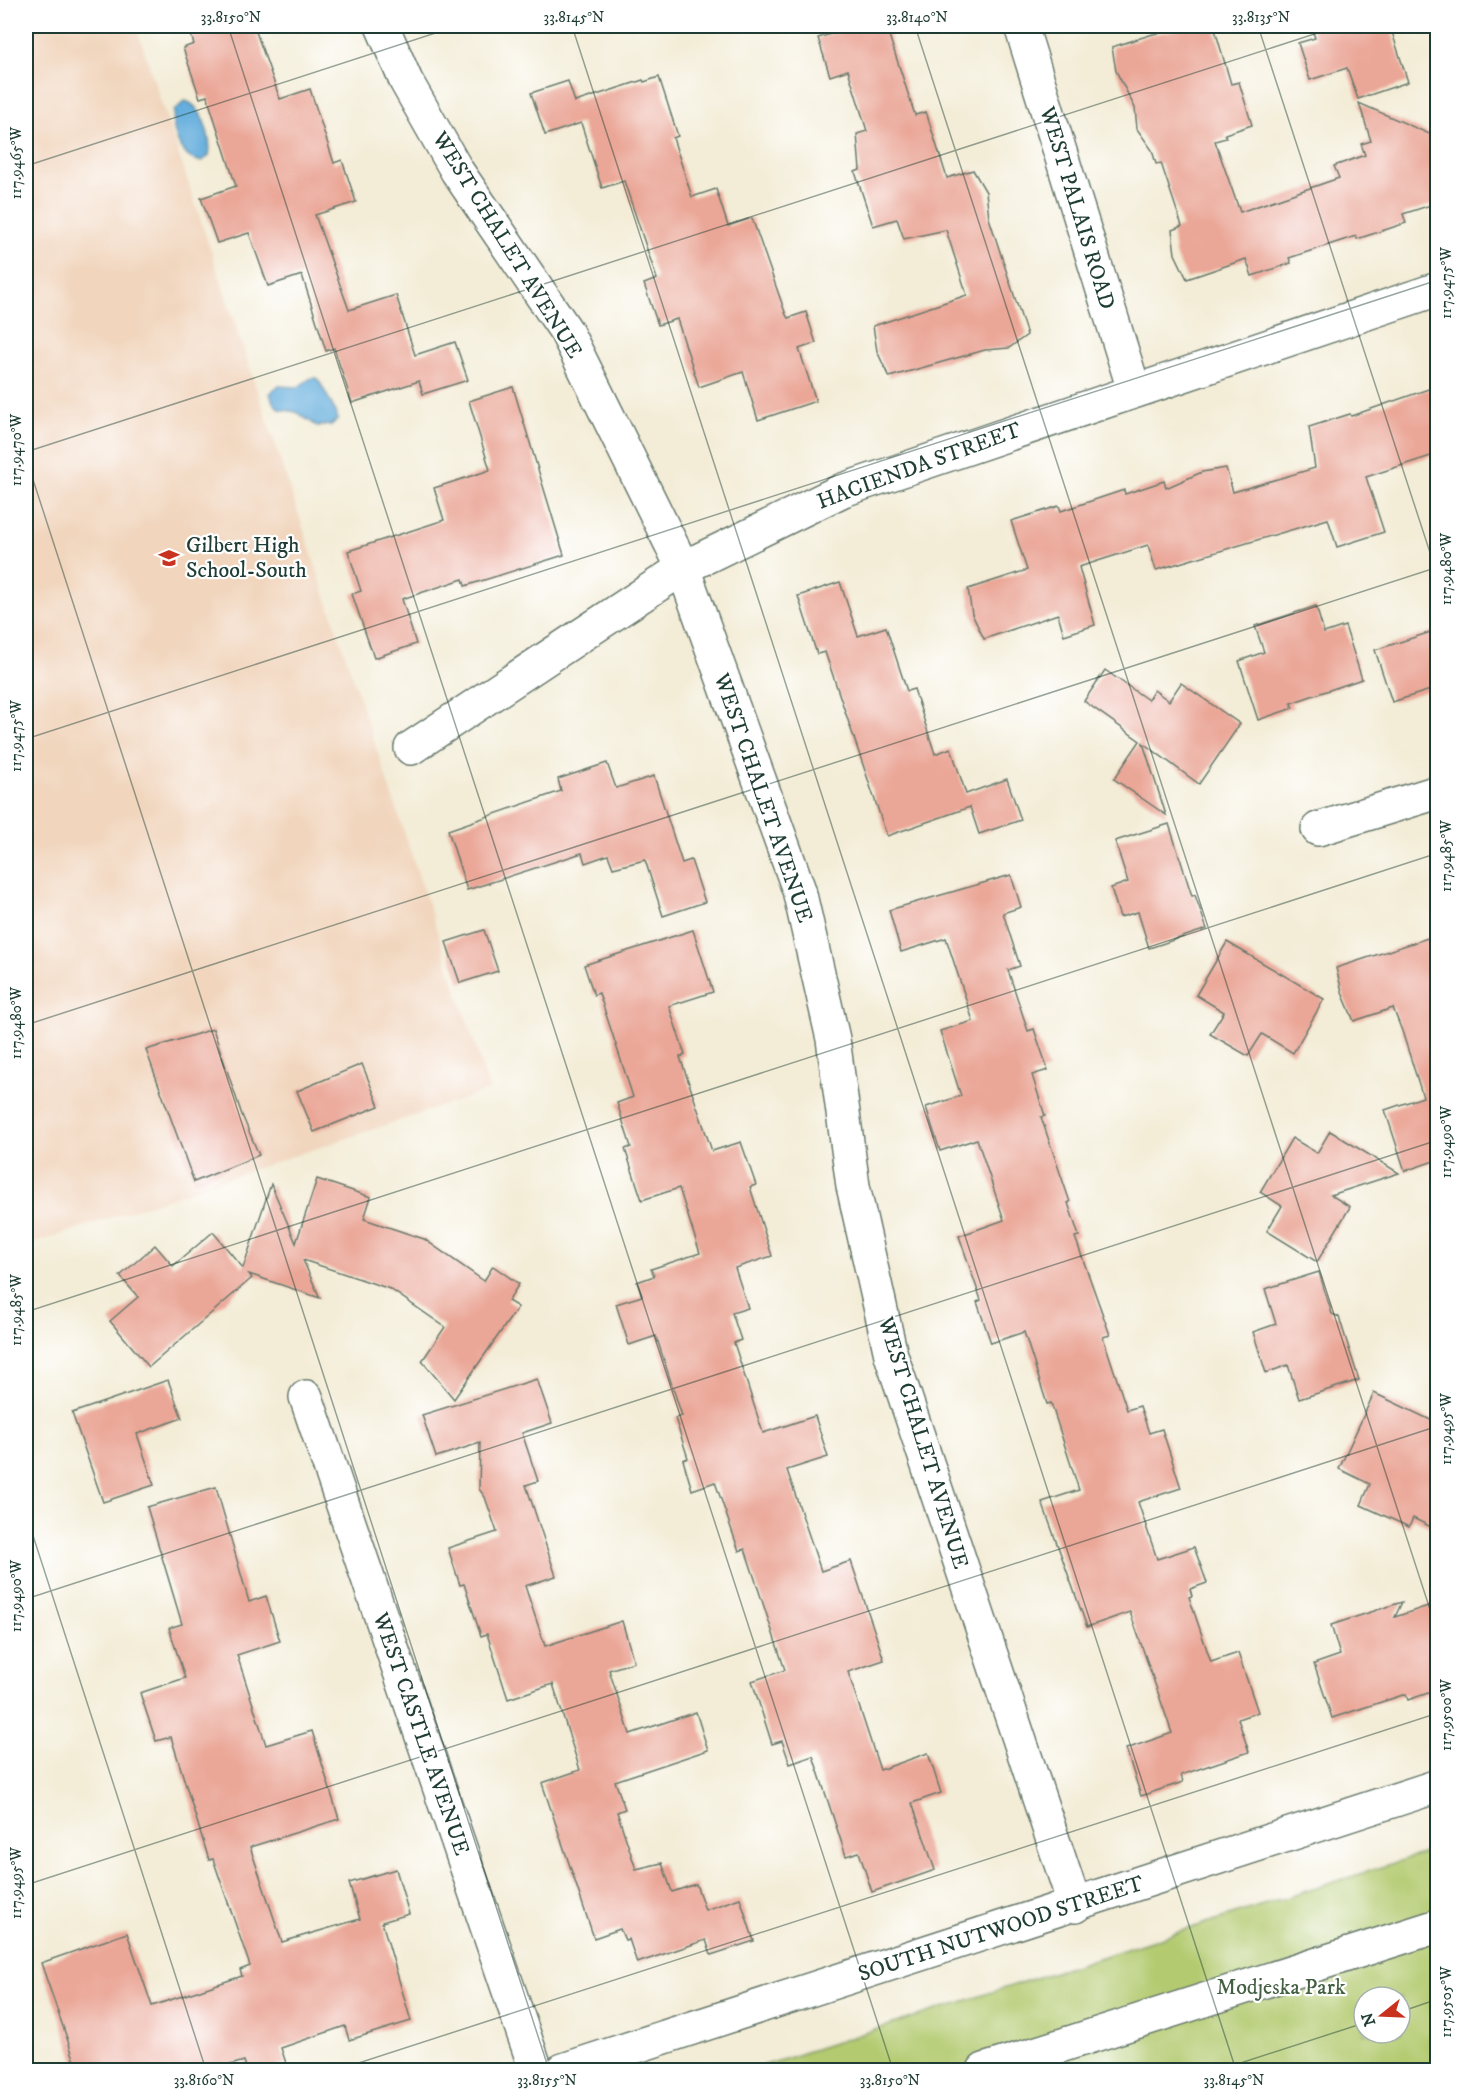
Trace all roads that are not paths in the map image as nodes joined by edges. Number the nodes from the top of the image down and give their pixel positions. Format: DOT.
graph roads {
  1 [pos="382,26"];
  2 [pos="1021,26"];
  3 [pos="1437,289"];
  4 [pos="1134,390"];
  5 [pos="683,568"];
  6 [pos="411,748"];
  7 [pos="1437,792"];
  8 [pos="1318,829"];
  9 [pos="306,1397"];
  10 [pos="1437,1786"];
  11 [pos="1075,1906"];
  12 [pos="1437,1926"];
  13 [pos="536,2070"];
  14 [pos="563,2070"];
  15 [pos="984,2070"];
  1 -- 5 [label="street, WEST CHALET AVENUE"];
  2 -- 4 [label="street, WEST PALAIS ROAD"];
  3 -- 4 [label="street, HACIENDA STREET"];
  4 -- 5 [label="street, HACIENDA STREET"];
  5 -- 6 [label="street, HACIENDA STREET"];
  5 -- 11 [label="street, WEST CHALET AVENUE"];
  7 -- 8 [label="street"];
  9 -- 13 [label="street, WEST CASTLE AVENUE"];
  10 -- 11 [label="street, SOUTH NUTWOOD STREET"];
  11 -- 14 [label="street, SOUTH NUTWOOD STREET"];
  12 -- 15 [label="street"];
}
